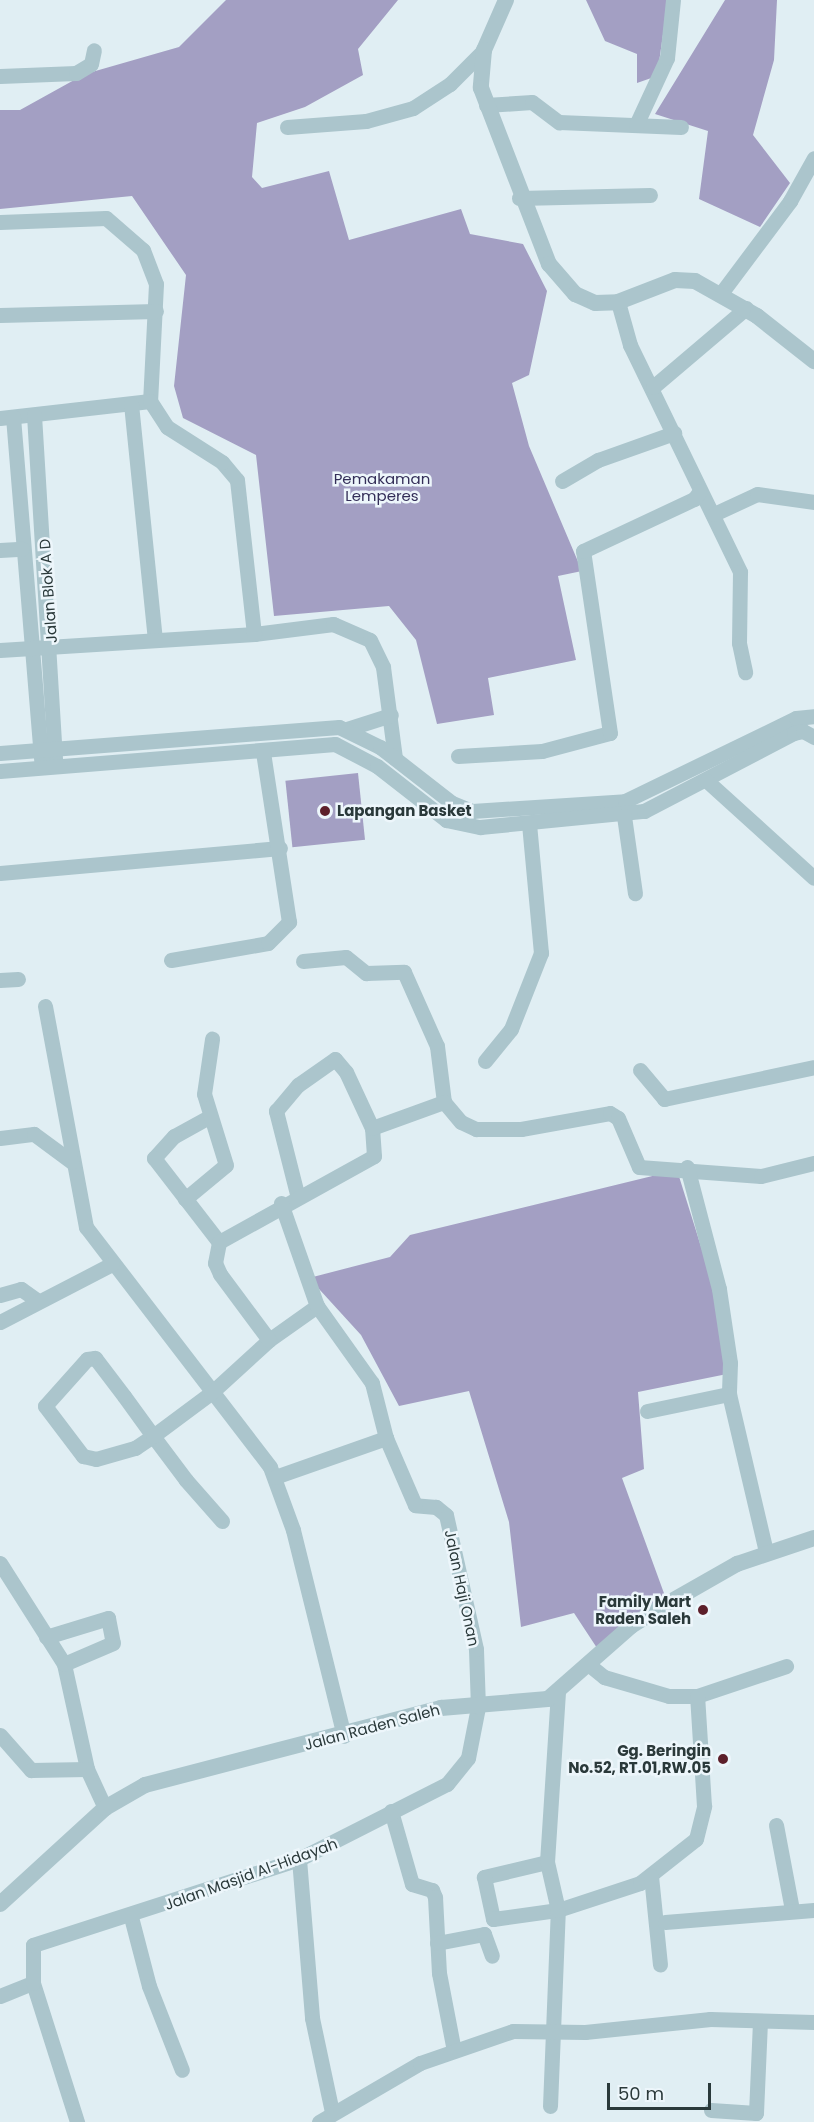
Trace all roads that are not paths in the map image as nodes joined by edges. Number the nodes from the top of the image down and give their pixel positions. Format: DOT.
graph roads {
  1 [pos="506,0"];
  2 [pos="673,0"];
  3 [pos="94,50"];
  4 [pos="484,50"];
  5 [pos="0,76"];
  6 [pos="486,105"];
  7 [pos="636,125"];
  8 [pos="287,127"];
  9 [pos="681,127"];
  10 [pos="812,168"];
  11 [pos="650,195"];
  12 [pos="519,198"];
  13 [pos="0,222"];
  14 [pos="722,292"];
  15 [pos="618,302"];
  16 [pos="746,308"];
  17 [pos="156,311"];
  18 [pos="0,315"];
  19 [pos="814,361"];
  20 [pos="653,387"];
  21 [pos="150,401"];
  22 [pos="131,404"];
  23 [pos="34,415"];
  24 [pos="7,418"];
  25 [pos="675,433"];
  26 [pos="8,447"];
  27 [pos="562,481"];
  28 [pos="700,491"];
  29 [pos="814,502"];
  30 [pos="714,514"];
  31 [pos="22,549"];
  32 [pos="0,550"];
  33 [pos="254,634"];
  34 [pos="155,640"];
  35 [pos="34,647"];
  36 [pos="52,647"];
  37 [pos="0,650"];
  38 [pos="744,672"];
  39 [pos="391,715"];
  40 [pos="814,716"];
  41 [pos="795,725"];
  42 [pos="347,729"];
  43 [pos="814,736"];
  44 [pos="48,750"];
  45 [pos="263,752"];
  46 [pos="0,753"];
  47 [pos="458,756"];
  48 [pos="395,758"];
  49 [pos="49,769"];
  50 [pos="0,771"];
  51 [pos="707,781"];
  52 [pos="462,808"];
  53 [pos="624,816"];
  54 [pos="456,824"];
  55 [pos="529,824"];
  56 [pos="280,848"];
  57 [pos="0,873"];
  58 [pos="814,878"];
  59 [pos="635,893"];
  60 [pos="171,960"];
  61 [pos="303,961"];
  62 [pos="18,979"];
  63 [pos="0,980"];
  64 [pos="45,1006"];
  65 [pos="212,1040"];
  66 [pos="485,1061"];
  67 [pos="814,1067"];
  68 [pos="640,1070"];
  69 [pos="444,1102"];
  70 [pos="207,1118"];
  71 [pos="372,1128"];
  72 [pos="0,1138"];
  73 [pos="72,1162"];
  74 [pos="814,1163"];
  75 [pos="687,1167"];
  76 [pos="297,1194"];
  77 [pos="185,1199"];
  78 [pos="281,1203"];
  79 [pos="219,1242"];
  80 [pos="112,1264"];
  81 [pos="0,1295"];
  82 [pos="38,1301"];
  83 [pos="317,1306"];
  84 [pos="0,1322"];
  85 [pos="270,1340"];
  86 [pos="211,1394"];
  87 [pos="729,1394"];
  88 [pos="647,1411"];
  89 [pos="153,1436"];
  90 [pos="386,1438"];
  91 [pos="275,1477"];
  92 [pos="222,1521"];
  93 [pos="814,1538"];
  94 [pos="766,1552"];
  95 [pos="0,1563"];
  96 [pos="46,1637"];
  97 [pos="64,1664"];
  98 [pos="588,1665"];
  99 [pos="786,1666"];
  100 [pos="558,1692"];
  101 [pos="697,1696"];
  102 [pos="478,1707"];
  103 [pos="0,1735"];
  104 [pos="344,1736"];
  105 [pos="87,1769"];
  106 [pos="105,1808"];
  107 [pos="391,1810"];
  108 [pos="776,1826"];
  109 [pos="299,1858"];
  110 [pos="547,1862"];
  111 [pos="651,1876"];
  112 [pos="0,1904"];
  113 [pos="558,1910"];
  114 [pos="792,1910"];
  115 [pos="814,1910"];
  116 [pos="131,1917"];
  117 [pos="665,1922"];
  118 [pos="437,1943"];
  119 [pos="492,1956"];
  120 [pos="660,1965"];
  121 [pos="33,1983"];
  122 [pos="0,1996"];
  123 [pos="760,2021"];
  124 [pos="814,2022"];
  125 [pos="553,2029"];
  126 [pos="454,2051"];
  127 [pos="182,2070"];
  128 [pos="550,2106"];
  129 [pos="711,2110"];
  130 [pos="326,2119"];
  131 [pos="77,2122"];
  1 -- 4 [label="street"];
  2 -- 7 [label="street"];
  3 -- 5 [label="street"];
  4 -- 6 [label="street"];
  4 -- 8 [label="street"];
  6 -- 7 [label="street"];
  6 -- 12 [label="street"];
  7 -- 9 [label="street"];
  10 -- 14 [label="street"];
  11 -- 12 [label="street"];
  12 -- 15 [label="street"];
  13 -- 17 [label="street"];
  14 -- 15 [label="street"];
  14 -- 16 [label="street"];
  15 -- 20 [label="street"];
  16 -- 19 [label="street"];
  16 -- 20 [label="street"];
  17 -- 18 [label="street"];
  17 -- 21 [label="street"];
  20 -- 25 [label="street"];
  21 -- 22 [label="street"];
  21 -- 33 [label="street"];
  22 -- 23 [label="street"];
  22 -- 34 [label="street"];
  23 -- 24 [label="street"];
  23 -- 36 [label="street, Jalan Blok A D"];
  24 -- 26 [label="street"];
  25 -- 27 [label="street"];
  25 -- 28 [label="street"];
  26 -- 31 [label="street"];
  28 -- 30 [label="street"];
  28 -- 47 [label="street"];
  29 -- 30 [label="street"];
  30 -- 38 [label="street"];
  31 -- 32 [label="street"];
  31 -- 35 [label="street"];
  33 -- 34 [label="street"];
  33 -- 39 [label="street"];
  34 -- 36 [label="street"];
  35 -- 36 [label="street"];
  35 -- 37 [label="street"];
  35 -- 44 [label="street"];
  36 -- 44 [label="street, Jalan Blok A D"];
  39 -- 42 [label="street"];
  39 -- 48 [label="street"];
  40 -- 41 [label="street"];
  41 -- 43 [label="street"];
  41 -- 51 [label="street"];
  41 -- 52 [label="street"];
  42 -- 44 [label="street"];
  42 -- 48 [label="street"];
  44 -- 46 [label="street"];
  44 -- 49 [label="street"];
  45 -- 49 [label="street"];
  45 -- 54 [label="street"];
  45 -- 56 [label="street"];
  48 -- 52 [label="street"];
  49 -- 50 [label="street"];
  51 -- 53 [label="street"];
  51 -- 58 [label="street"];
  52 -- 54 [label="street"];
  53 -- 55 [label="street"];
  53 -- 59 [label="street"];
  54 -- 55 [label="street"];
  55 -- 66 [label="street"];
  56 -- 57 [label="street"];
  56 -- 60 [label="street"];
  61 -- 69 [label="street"];
  62 -- 63 [label="street"];
  64 -- 73 [label="street"];
  65 -- 70 [label="street"];
  67 -- 68 [label="street"];
  69 -- 71 [label="street"];
  69 -- 75 [label="street"];
  70 -- 77 [label="street"];
  70 -- 77 [label="street"];
  71 -- 76 [label="street"];
  71 -- 76 [label="street"];
  72 -- 73 [label="street"];
  73 -- 80 [label="street"];
  74 -- 75 [label="street"];
  75 -- 87 [label="street"];
  76 -- 78 [label="street"];
  77 -- 79 [label="street"];
  78 -- 79 [label="street"];
  78 -- 83 [label="street, Jalan Haji Onan"];
  79 -- 85 [label="street"];
  80 -- 82 [label="street"];
  80 -- 86 [label="street"];
  81 -- 82 [label="street"];
  82 -- 84 [label="street"];
  83 -- 85 [label="street"];
  83 -- 90 [label="street, Jalan Haji Onan"];
  85 -- 86 [label="street"];
  86 -- 89 [label="street"];
  86 -- 91 [label="street"];
  87 -- 88 [label="street"];
  87 -- 94 [label="street"];
  89 -- 89 [label="street"];
  89 -- 92 [label="street"];
  90 -- 91 [label="street"];
  90 -- 102 [label="street, Jalan Haji Onan"];
  91 -- 104 [label="street"];
  93 -- 94 [label="street, Jalan Raden Saleh"];
  94 -- 98 [label="street, Jalan Raden Saleh"];
  95 -- 96 [label="street"];
  96 -- 97 [label="street"];
  96 -- 97 [label="street"];
  97 -- 105 [label="street"];
  98 -- 100 [label="street, Jalan Raden Saleh"];
  98 -- 101 [label="street"];
  99 -- 101 [label="street"];
  100 -- 102 [label="street, Jalan Raden Saleh"];
  100 -- 110 [label="street"];
  101 -- 111 [label="street"];
  102 -- 104 [label="street, Jalan Raden Saleh"];
  102 -- 107 [label="street, Jalan Masjid Al-Hidayah"];
  103 -- 105 [label="street"];
  104 -- 106 [label="street, Jalan Raden Saleh"];
  105 -- 106 [label="street"];
  106 -- 112 [label="street, Jalan Raden Saleh"];
  107 -- 109 [label="street, Jalan Masjid Al-Hidayah"];
  107 -- 118 [label="street"];
  108 -- 114 [label="street"];
  109 -- 116 [label="street, Jalan Masjid Al-Hidayah"];
  109 -- 130 [label="street"];
  110 -- 113 [label="street"];
  110 -- 113 [label="street"];
  111 -- 113 [label="street"];
  111 -- 120 [label="street"];
  113 -- 125 [label="street"];
  114 -- 115 [label="street"];
  114 -- 117 [label="street"];
  116 -- 121 [label="street, Jalan Masjid Al-Hidayah"];
  116 -- 127 [label="street"];
  118 -- 119 [label="street"];
  118 -- 126 [label="street"];
  121 -- 122 [label="street"];
  121 -- 131 [label="street"];
  123 -- 124 [label="street"];
  123 -- 125 [label="street"];
  123 -- 129 [label="street"];
  125 -- 126 [label="street"];
  125 -- 128 [label="street"];
  126 -- 130 [label="street"];
}
